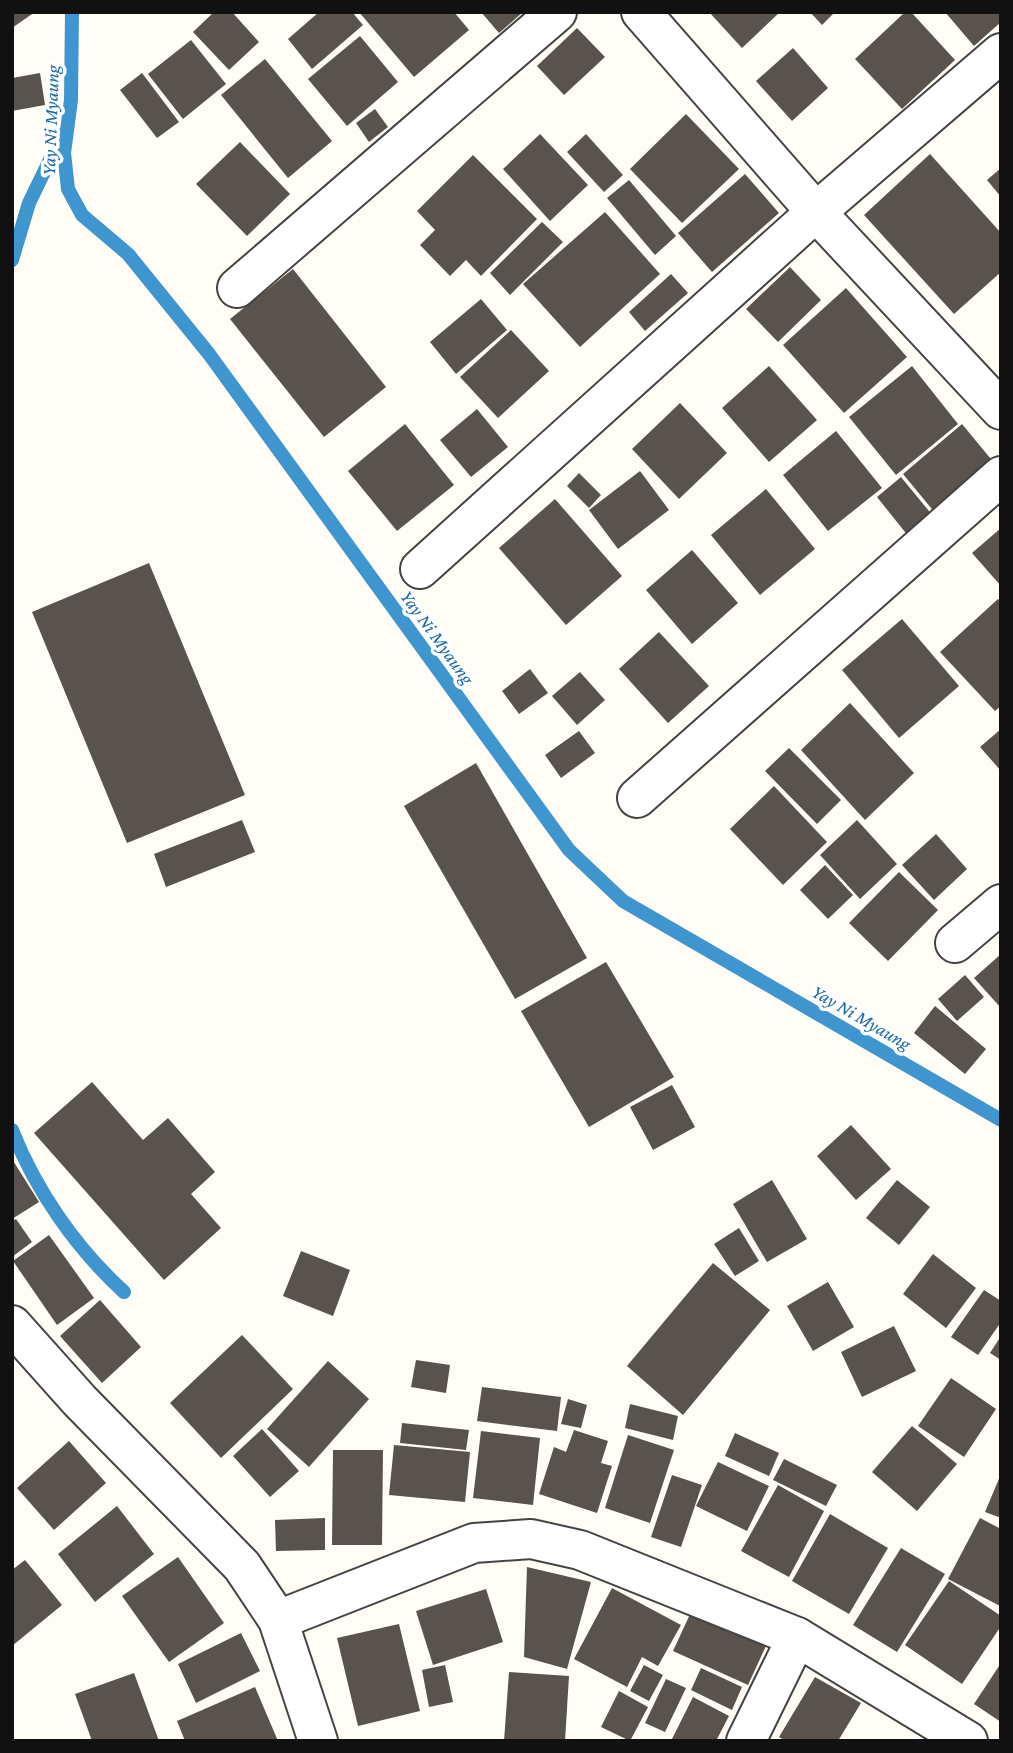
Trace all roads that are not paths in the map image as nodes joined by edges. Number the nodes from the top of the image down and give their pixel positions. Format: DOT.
graph roads {
  1 [pos="557,12"];
  2 [pos="641,12"];
  3 [pos="1001,53"];
  4 [pos="816,212"];
  5 [pos="237,288"];
  6 [pos="1001,410"];
  7 [pos="1001,476"];
  8 [pos="420,569"];
  9 [pos="637,798"];
  10 [pos="1001,904"];
  11 [pos="955,943"];
  12 [pos="12,1325"];
  13 [pos="278,1620"];
  14 [pos="797,1637"];
  15 [pos="318,1741"];
  16 [pos="746,1741"];
  17 [pos="968,1741"];
  1 -- 5 [label="street"];
  2 -- 4 [label="street"];
  3 -- 4 [label="street"];
  4 -- 6 [label="street"];
  4 -- 8 [label="street"];
  7 -- 9 [label="street"];
  10 -- 11 [label="street"];
  12 -- 13 [label="street"];
  13 -- 14 [label="street"];
  13 -- 15 [label="street"];
  14 -- 16 [label="street"];
  14 -- 17 [label="street"];
}
